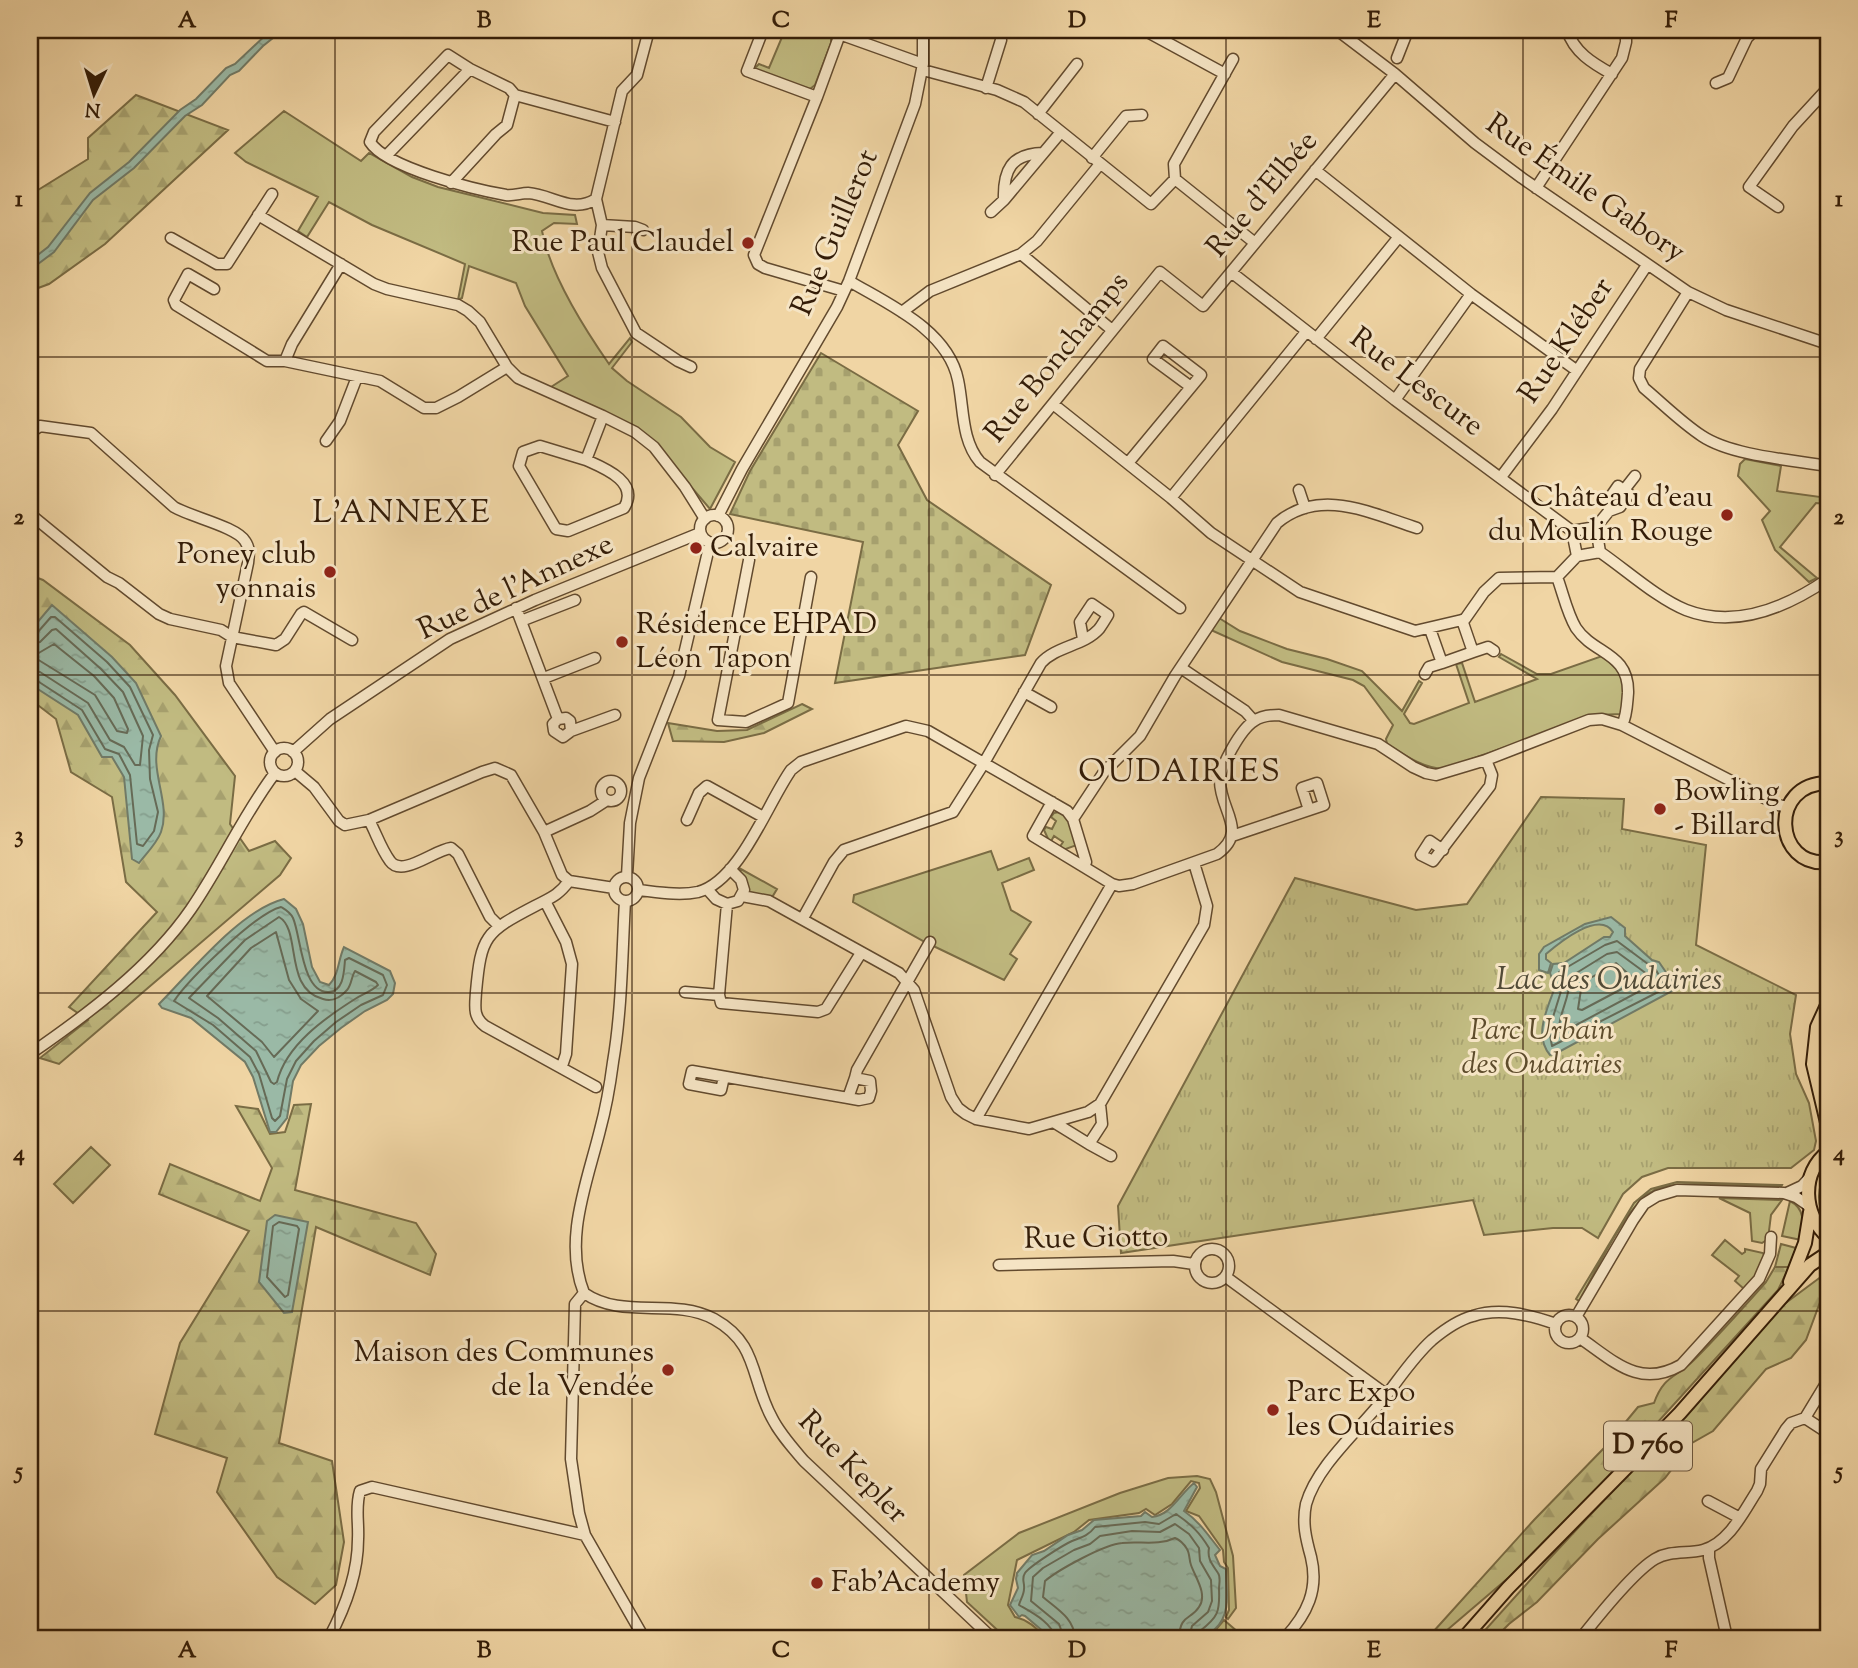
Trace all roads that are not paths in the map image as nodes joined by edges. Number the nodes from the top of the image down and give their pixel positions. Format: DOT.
graph roads {
  1 [pos="649,30"];
  2 [pos="763,30"];
  3 [pos="828,30"];
  4 [pos="923,30"];
  5 [pos="1144,30"];
  6 [pos="1337,30"];
  7 [pos="1408,30"];
  8 [pos="1567,30"];
  9 [pos="1626,30"];
  10 [pos="1755,30"];
  11 [pos="840,34"];
  12 [pos="1001,40"];
  13 [pos="1397,58"];
  14 [pos="1233,59"];
  15 [pos="1077,64"];
  16 [pos="923,67"];
  17 [pos="470,69"];
  18 [pos="1225,74"];
  19 [pos="1395,74"];
  20 [pos="1612,74"];
  21 [pos="1716,83"];
  22 [pos="986,88"];
  23 [pos="1828,88"];
  24 [pos="515,95"];
  25 [pos="817,97"];
  26 [pos="1038,114"];
  27 [pos="1142,115"];
  28 [pos="615,122"];
  29 [pos="1061,132"];
  30 [pos="1044,153"];
  31 [pos="387,155"];
  32 [pos="1096,161"];
  33 [pos="1315,170"];
  34 [pos="1175,179"];
  35 [pos="451,183"];
  36 [pos="1536,188"];
  37 [pos="272,194"];
  38 [pos="596,199"];
  39 [pos="1004,200"];
  40 [pos="1778,206"];
  41 [pos="991,212"];
  42 [pos="258,215"];
  43 [pos="602,225"];
  44 [pos="643,230"];
  45 [pos="171,238"];
  46 [pos="1398,238"];
  47 [pos="1255,243"];
  48 [pos="1021,254"];
  49 [pos="341,264"];
  50 [pos="1647,265"];
  51 [pos="1160,272"];
  52 [pos="1231,272"];
  53 [pos="846,286"];
  54 [pos="214,289"];
  55 [pos="1688,292"];
  56 [pos="1471,294"];
  57 [pos="902,312"];
  58 [pos="1112,330"];
  59 [pos="1306,332"];
  60 [pos="1316,339"];
  61 [pos="1828,344"];
  62 [pos="285,361"];
  63 [pos="506,367"];
  64 [pos="691,367"];
  65 [pos="1576,370"];
  66 [pos="357,377"];
  67 [pos="1191,387"];
  68 [pos="1395,400"];
  69 [pos="1053,404"];
  70 [pos="603,416"];
  71 [pos="326,441"];
  72 [pos="30,443"];
  73 [pos="586,460"];
  74 [pos="1128,463"];
  75 [pos="1828,466"];
  76 [pos="995,475"];
  77 [pos="1635,476"];
  78 [pos="1501,477"];
  79 [pos="1300,490"];
  80 [pos="1171,498"];
  81 [pos="1305,508"];
  82 [pos="30,514"];
  83 [pos="718,516"];
  84 [pos="705,519"];
  85 [pos="1596,527"];
  86 [pos="1417,528"];
  87 [pos="1572,531"];
  88 [pos="700,533"];
  89 [pos="710,543"];
  90 [pos="1600,552"];
  91 [pos="1577,556"];
  92 [pos="749,560"];
  93 [pos="1254,561"];
  94 [pos="811,577"];
  95 [pos="1557,577"];
  96 [pos="1828,582"];
  97 [pos="575,600"];
  98 [pos="516,608"];
  99 [pos="1180,608"];
  100 [pos="1462,620"];
  101 [pos="521,621"];
  102 [pos="1426,630"];
  103 [pos="232,636"];
  104 [pos="1083,639"];
  105 [pos="352,640"];
  106 [pos="1494,651"];
  107 [pos="1473,652"];
  108 [pos="595,658"];
  109 [pos="1442,663"];
  110 [pos="1181,668"];
  111 [pos="1425,674"];
  112 [pos="544,678"];
  113 [pos="1024,692"];
  114 [pos="1051,707"];
  115 [pos="615,715"];
  116 [pos="558,719"];
  117 [pos="1254,721"];
  118 [pos="1622,725"];
  119 [pos="571,731"];
  120 [pos="275,752"];
  121 [pos="293,752"];
  122 [pos="1486,760"];
  123 [pos="984,763"];
  124 [pos="295,771"];
  125 [pos="275,773"];
  126 [pos="1825,781"];
  127 [pos="607,800"];
  128 [pos="1052,802"];
  129 [pos="1788,807"];
  130 [pos="1309,810"];
  131 [pos="763,817"];
  132 [pos="1073,819"];
  133 [pos="369,820"];
  134 [pos="687,820"];
  135 [pos="544,832"];
  136 [pos="1232,836"];
  137 [pos="1443,850"];
  138 [pos="1194,863"];
  139 [pos="1827,865"];
  140 [pos="1084,867"];
  141 [pos="730,869"];
  142 [pos="628,876"];
  143 [pos="569,881"];
  144 [pos="1112,884"];
  145 [pos="614,888"];
  146 [pos="707,889"];
  147 [pos="639,890"];
  148 [pos="742,896"];
  149 [pos="545,901"];
  150 [pos="625,901"];
  151 [pos="727,904"];
  152 [pos="803,918"];
  153 [pos="498,925"];
  154 [pos="930,942"];
  155 [pos="861,953"];
  156 [pos="909,982"];
  157 [pos="685,992"];
  158 [pos="719,995"];
  159 [pos="1828,1003"];
  160 [pos="30,1054"];
  161 [pos="562,1066"];
  162 [pos="724,1077"];
  163 [pos="855,1078"];
  164 [pos="596,1087"];
  165 [pos="848,1098"];
  166 [pos="1100,1104"];
  167 [pos="1827,1109"];
  168 [pos="976,1119"];
  169 [pos="1055,1124"];
  170 [pos="1828,1127"];
  171 [pos="1089,1144"];
  172 [pos="1827,1150"];
  173 [pos="1111,1156"];
  174 [pos="1811,1176"];
  175 [pos="1787,1193"];
  176 [pos="1810,1209"];
  177 [pos="1771,1237"];
  178 [pos="1828,1237"];
  179 [pos="1828,1253"];
  180 [pos="1194,1264"];
  181 [pos="999,1265"];
  182 [pos="1226,1277"];
  183 [pos="584,1293"];
  184 [pos="1782,1298"];
  185 [pos="1576,1317"];
  186 [pos="1556,1324"];
  187 [pos="1580,1338"];
  188 [pos="1828,1380"];
  189 [pos="1387,1395"];
  190 [pos="1805,1418"];
  191 [pos="1828,1433"];
  192 [pos="1708,1501"];
  193 [pos="1740,1518"];
  194 [pos="585,1535"];
  195 [pos="1709,1548"];
  196 [pos="1508,1588"];
  197 [pos="329,1638"];
  198 [pos="644,1638"];
  199 [pos="992,1638"];
  200 [pos="1285,1638"];
  201 [pos="1452,1638"];
  202 [pos="1464,1638"];
  203 [pos="1581,1638"];
  204 [pos="1727,1638"];
  1 -- 28 [label="street"];
  2 -- 25 [label="street"];
  3 -- 11 [label="street"];
  4 -- 16 [label="street, Rue Guillerot"];
  5 -- 18 [label="street"];
  6 -- 19 [label="street, Rue Émile Gabory"];
  7 -- 13 [label="street"];
  8 -- 20 [label="street"];
  9 -- 20 [label="street"];
  10 -- 21 [label="street"];
  11 -- 16 [label="street"];
  11 -- 25 [label="street"];
  12 -- 22 [label="street"];
  14 -- 18 [label="street"];
  15 -- 26 [label="street"];
  16 -- 22 [label="street"];
  16 -- 53 [label="street, Rue Guillerot"];
  17 -- 24 [label="street"];
  17 -- 31 [label="street"];
  17 -- 31 [label="street"];
  18 -- 34 [label="street"];
  19 -- 33 [label="street, Rue d'Elbée"];
  19 -- 36 [label="street, Rue Émile Gabory"];
  20 -- 36 [label="street"];
  22 -- 26 [label="street"];
  23 -- 40 [label="street"];
  24 -- 28 [label="street"];
  24 -- 35 [label="street"];
  25 -- 53 [label="street"];
  26 -- 29 [label="street"];
  27 -- 32 [label="street"];
  28 -- 38 [label="street"];
  29 -- 30 [label="street"];
  29 -- 32 [label="street"];
  30 -- 39 [label="street"];
  30 -- 39 [label="street"];
  31 -- 35 [label="street"];
  32 -- 34 [label="street"];
  32 -- 48 [label="street"];
  33 -- 46 [label="street"];
  33 -- 47 [label="street, Rue d'Elbée"];
  34 -- 47 [label="street"];
  35 -- 38 [label="street"];
  36 -- 50 [label="street, Rue Émile Gabory"];
  37 -- 42 [label="street"];
  38 -- 43 [label="street"];
  39 -- 41 [label="street"];
  42 -- 45 [label="street"];
  42 -- 49 [label="street"];
  43 -- 44 [label="street"];
  43 -- 64 [label="street"];
  46 -- 56 [label="street"];
  46 -- 60 [label="street"];
  47 -- 52 [label="street, Rue d'Elbée"];
  48 -- 57 [label="street"];
  48 -- 58 [label="street"];
  49 -- 62 [label="street"];
  49 -- 63 [label="street"];
  50 -- 55 [label="street, Rue Émile Gabory"];
  50 -- 65 [label="street, Rue Kléber"];
  51 -- 52 [label="street, Rue d'Elbée"];
  51 -- 58 [label="street, Rue Bonchamps"];
  52 -- 59 [label="street, Rue Lescure"];
  53 -- 57 [label="street"];
  53 -- 83 [label="street, Rue Guillerot"];
  54 -- 62 [label="street"];
  55 -- 61 [label="street, Rue Émile Gabory"];
  55 -- 75 [label="street"];
  56 -- 65 [label="street"];
  56 -- 68 [label="street"];
  57 -- 76 [label="street"];
  58 -- 69 [label="street, Rue Bonchamps"];
  59 -- 60 [label="street, Rue Lescure"];
  59 -- 80 [label="street"];
  60 -- 68 [label="street, Rue Lescure"];
  62 -- 66 [label="street"];
  63 -- 66 [label="street"];
  63 -- 70 [label="street"];
  65 -- 78 [label="street, Rue Kléber"];
  66 -- 71 [label="street"];
  67 -- 67 [label="street"];
  67 -- 74 [label="street"];
  68 -- 78 [label="street, Rue Lescure"];
  69 -- 74 [label="street"];
  69 -- 76 [label="street, Rue Bonchamps"];
  70 -- 73 [label="street"];
  70 -- 84 [label="street"];
  72 -- 103 [label="street"];
  73 -- 73 [label="street"];
  74 -- 80 [label="street"];
  76 -- 99 [label="street"];
  77 -- 85 [label="street"];
  78 -- 87 [label="street, Rue Lescure"];
  79 -- 81 [label="street"];
  80 -- 93 [label="street"];
  81 -- 86 [label="street"];
  81 -- 93 [label="street"];
  82 -- 103 [label="street"];
  83 -- 84 [label="street"];
  83 -- 89 [label="street"];
  84 -- 88 [label="street"];
  85 -- 87 [label="street"];
  85 -- 90 [label="street"];
  87 -- 91 [label="street"];
  88 -- 89 [label="street"];
  88 -- 98 [label="street, Rue de l'Annexe"];
  89 -- 142 [label="street"];
  90 -- 91 [label="street"];
  90 -- 96 [label="street"];
  91 -- 95 [label="street"];
  92 -- 94 [label="street"];
  93 -- 102 [label="street"];
  93 -- 110 [label="street"];
  95 -- 100 [label="street"];
  95 -- 118 [label="street"];
  97 -- 101 [label="street"];
  98 -- 101 [label="street"];
  98 -- 121 [label="street, Rue de l'Annexe"];
  100 -- 102 [label="street"];
  100 -- 107 [label="street"];
  101 -- 112 [label="street"];
  102 -- 109 [label="street"];
  103 -- 105 [label="street"];
  103 -- 120 [label="street"];
  104 -- 113 [label="street"];
  106 -- 107 [label="street"];
  107 -- 109 [label="street"];
  108 -- 112 [label="street"];
  109 -- 111 [label="street"];
  110 -- 117 [label="street"];
  110 -- 132 [label="street"];
  112 -- 116 [label="street"];
  113 -- 114 [label="street"];
  113 -- 123 [label="street"];
  115 -- 119 [label="street"];
  116 -- 119 [label="street"];
  116 -- 119 [label="street"];
  117 -- 122 [label="street"];
  117 -- 136 [label="street"];
  118 -- 122 [label="street"];
  118 -- 129 [label="street"];
  120 -- 121 [label="street"];
  120 -- 125 [label="street"];
  121 -- 124 [label="street"];
  122 -- 137 [label="street"];
  123 -- 128 [label="street"];
  123 -- 131 [label="street"];
  123 -- 152 [label="street"];
  124 -- 125 [label="street"];
  124 -- 133 [label="street"];
  125 -- 160 [label="street"];
  126 -- 129 [label="main road"];
  127 -- 135 [label="street"];
  128 -- 132 [label="street"];
  128 -- 140 [label="street"];
  129 -- 139 [label="main road"];
  130 -- 136 [label="street"];
  131 -- 134 [label="street"];
  131 -- 141 [label="street"];
  132 -- 140 [label="street"];
  133 -- 135 [label="street"];
  133 -- 153 [label="street"];
  135 -- 143 [label="street"];
  136 -- 138 [label="street"];
  138 -- 144 [label="street"];
  138 -- 166 [label="street"];
  140 -- 144 [label="street"];
  141 -- 146 [label="street"];
  141 -- 148 [label="street"];
  142 -- 145 [label="street"];
  142 -- 147 [label="street"];
  143 -- 145 [label="street"];
  143 -- 149 [label="street"];
  144 -- 168 [label="street"];
  145 -- 150 [label="street"];
  146 -- 147 [label="street"];
  146 -- 151 [label="street"];
  147 -- 150 [label="street"];
  148 -- 151 [label="street"];
  148 -- 152 [label="street"];
  149 -- 153 [label="street"];
  149 -- 161 [label="street"];
  150 -- 183 [label="street"];
  151 -- 158 [label="street"];
  152 -- 155 [label="street"];
  153 -- 161 [label="street"];
  154 -- 156 [label="street"];
  155 -- 156 [label="street"];
  155 -- 158 [label="street"];
  156 -- 163 [label="street"];
  156 -- 168 [label="street"];
  157 -- 158 [label="street"];
  159 -- 167 [label="main road"];
  161 -- 164 [label="street"];
  162 -- 165 [label="street"];
  163 -- 165 [label="street"];
  163 -- 165 [label="street"];
  166 -- 169 [label="street"];
  166 -- 171 [label="street"];
  167 -- 170 [label="main road"];
  168 -- 169 [label="street"];
  169 -- 171 [label="street"];
  171 -- 173 [label="street"];
  172 -- 174 [label="main road"];
  174 -- 175 [label="street"];
  174 -- 176 [label="main road"];
  175 -- 176 [label="street"];
  175 -- 185 [label="street"];
  176 -- 178 [label="main road"];
  176 -- 184 [label="main road, D 760"];
  177 -- 187 [label="street"];
  179 -- 184 [label="main road, D 760"];
  180 -- 181 [label="street, Rue Giotto"];
  180 -- 182 [label="street"];
  180 -- 182 [label="street"];
  182 -- 189 [label="street"];
  183 -- 194 [label="street"];
  183 -- 199 [label="street, Rue Kepler"];
  184 -- 196 [label="main road, D 760"];
  185 -- 186 [label="street"];
  185 -- 187 [label="street"];
  186 -- 187 [label="street"];
  186 -- 189 [label="street"];
  188 -- 190 [label="street"];
  189 -- 200 [label="street"];
  190 -- 191 [label="street"];
  190 -- 193 [label="street"];
  192 -- 193 [label="street"];
  193 -- 195 [label="street"];
  194 -- 197 [label="street"];
  194 -- 198 [label="street"];
  195 -- 203 [label="street"];
  195 -- 204 [label="street"];
  196 -- 201 [label="main road"];
  196 -- 202 [label="main road, D 760"];
}
